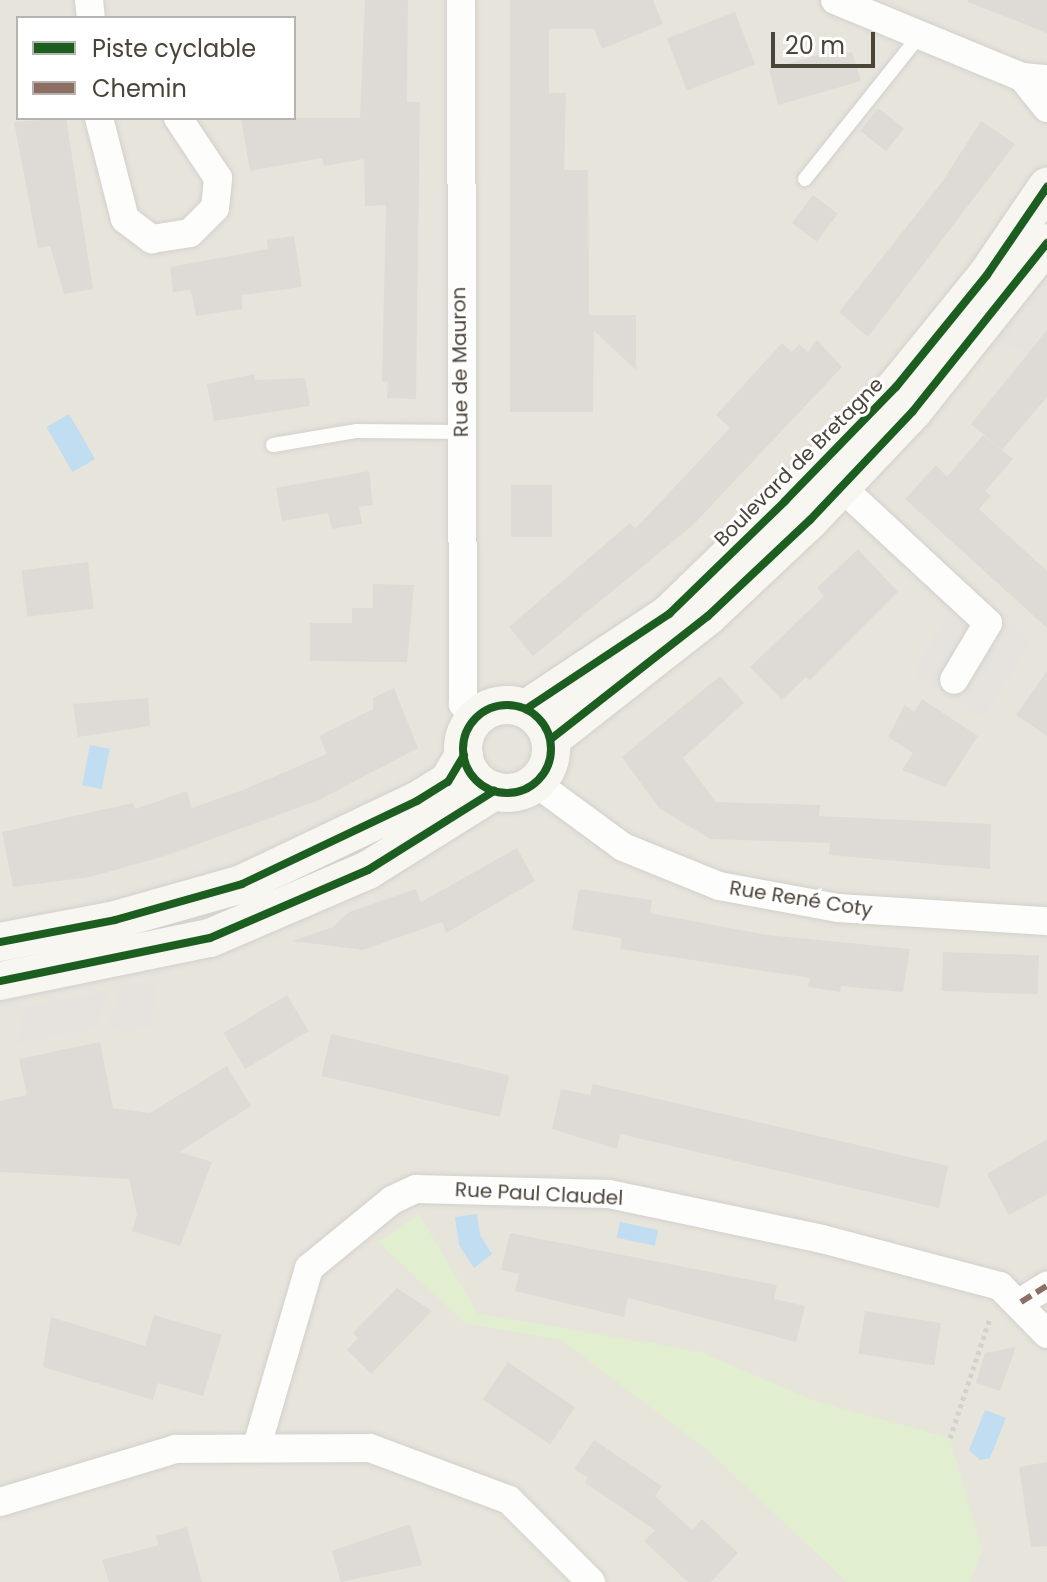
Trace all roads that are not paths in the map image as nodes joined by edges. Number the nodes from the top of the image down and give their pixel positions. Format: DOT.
graph roads {
  1 [pos="461,0"];
  2 [pos="835,0"];
  3 [pos="920,35"];
  4 [pos="1034,78"];
  5 [pos="1047,108"];
  6 [pos="100,120"];
  7 [pos="179,120"];
  8 [pos="805,179"];
  9 [pos="1047,187"];
  10 [pos="1047,243"];
  11 [pos="461,432"];
  12 [pos="273,445"];
  13 [pos="839,485"];
  14 [pos="954,680"];
  15 [pos="526,709"];
  16 [pos="479,715"];
  17 [pos="551,739"];
  18 [pos="464,755"];
  19 [pos="536,783"];
  20 [pos="494,791"];
  21 [pos="1047,921"];
  22 [pos="0,942"];
  23 [pos="0,981"];
  24 [pos="1047,1286"];
  25 [pos="1011,1294"];
  26 [pos="1047,1334"];
  27 [pos="257,1446"];
  28 [pos="2,1496"];
  29 [pos="591,1582"];
  1 -- 11 [label="street, Rue de Mauron"];
  2 -- 3 [label="street"];
  3 -- 4 [label="street"];
  3 -- 8 [label="lane"];
  4 -- 5 [label="street"];
  6 -- 7 [label="street"];
  9 -- 15 [label="main road, Boulevard de Bretagne"];
  10 -- 13 [label="main road"];
  11 -- 12 [label="lane"];
  11 -- 16 [label="street, Rue de Mauron"];
  13 -- 14 [label="street"];
  13 -- 17 [label="main road"];
  15 -- 16 [label="main road"];
  15 -- 17 [label="main road"];
  16 -- 18 [label="main road"];
  17 -- 19 [label="main road"];
  18 -- 20 [label="main road"];
  18 -- 22 [label="main road"];
  19 -- 20 [label="main road"];
  19 -- 21 [label="street, Rue René Coty"];
  20 -- 23 [label="main road"];
  24 -- 25 [label="street"];
  25 -- 26 [label="street"];
  25 -- 27 [label="street, Rue Paul Claudel"];
  27 -- 28 [label="street"];
  27 -- 29 [label="street"];
}
